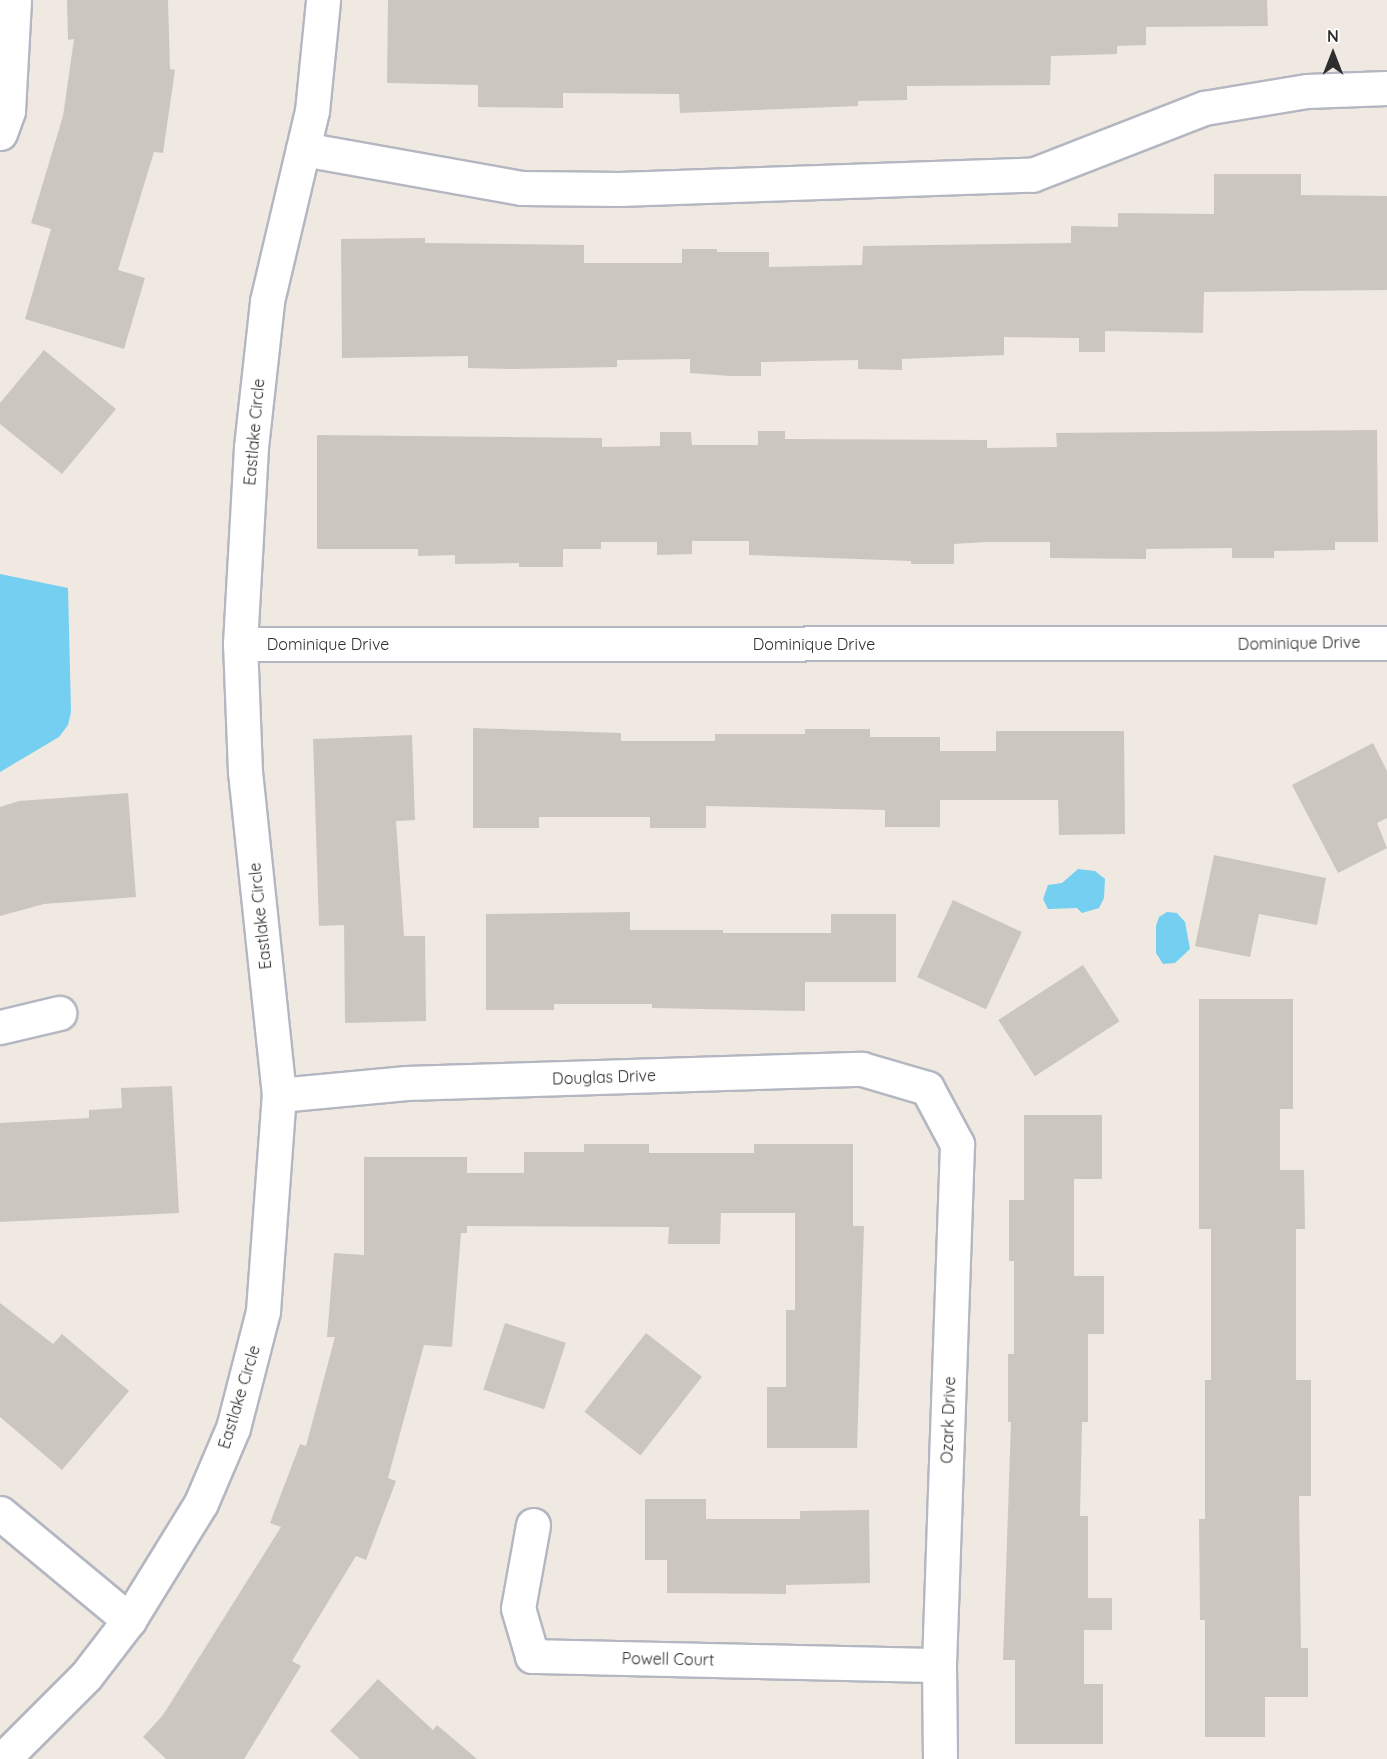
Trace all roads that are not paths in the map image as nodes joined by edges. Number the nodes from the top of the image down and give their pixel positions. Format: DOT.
graph roads {
  1 [pos="14,0"];
  2 [pos="323,0"];
  3 [pos="1387,88"];
  4 [pos="0,132"];
  5 [pos="303,149"];
  6 [pos="1387,643"];
  7 [pos="240,644"];
  8 [pos="59,1013"];
  9 [pos="0,1027"];
  10 [pos="927,1088"];
  11 [pos="279,1095"];
  12 [pos="0,1513"];
  13 [pos="533,1525"];
  14 [pos="129,1620"];
  15 [pos="939,1665"];
  16 [pos="3,1759"];
  17 [pos="940,1759"];
  1 -- 4 [label="street"];
  2 -- 5 [label="street, Eastlake Circle"];
  3 -- 5 [label="street"];
  5 -- 7 [label="street, Eastlake Circle"];
  6 -- 7 [label="street, Dominique Drive"];
  7 -- 11 [label="street, Eastlake Circle"];
  8 -- 9 [label="street"];
  10 -- 11 [label="street, Douglas Drive"];
  10 -- 15 [label="street, Ozark Drive"];
  11 -- 14 [label="street, Eastlake Circle"];
  12 -- 14 [label="street"];
  13 -- 15 [label="street, Powell Court"];
  14 -- 16 [label="street, Eastlake Circle"];
  15 -- 17 [label="street, Ozark Drive"];
}
